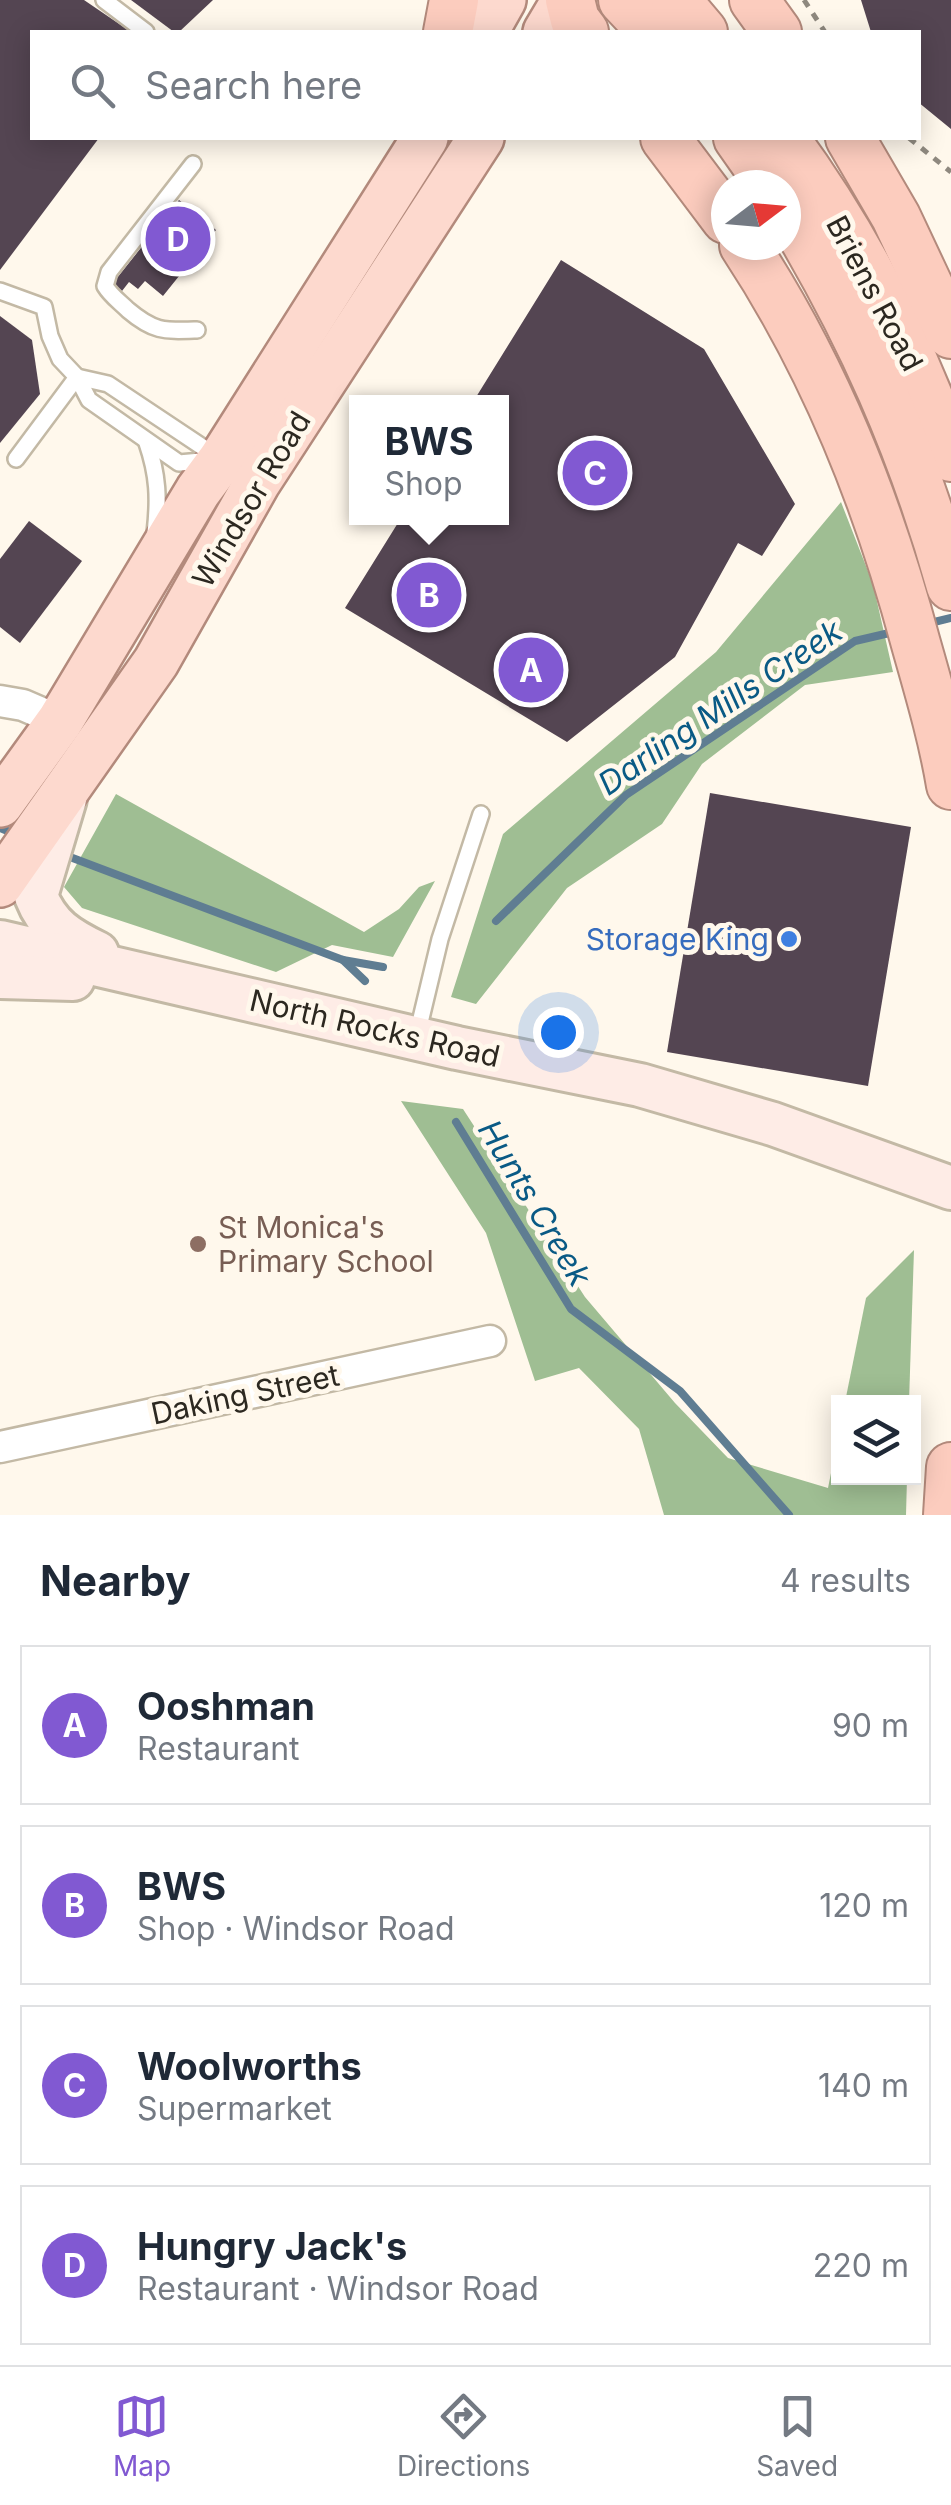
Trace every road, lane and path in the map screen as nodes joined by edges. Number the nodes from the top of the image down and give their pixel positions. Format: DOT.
graph roads {
  1 [pos="104,0"];
  2 [pos="454,0"];
  3 [pos="504,0"];
  4 [pos="623,0"];
  5 [pos="676,0"];
  6 [pos="769,9"];
  7 [pos="143,30"];
  8 [pos="448,30"];
  9 [pos="486,30"];
  10 [pos="650,30"];
  11 [pos="702,30"];
  12 [pos="820,30"];
  13 [pos="424,140"];
  14 [pos="479,140"];
  15 [pos="667,140"];
  16 [pos="739,140"];
  17 [pos="785,140"];
  18 [pos="851,140"];
  19 [pos="911,140"];
  20 [pos="194,164"];
  21 [pos="760,170"];
  22 [pos="951,172"];
  23 [pos="711,199"];
  24 [pos="801,233"];
  25 [pos="753,260"];
  26 [pos="0,291"];
  27 [pos="197,330"];
  28 [pos="951,334"];
  29 [pos="78,377"];
  30 [pos="147,442"];
  31 [pos="951,457"];
  32 [pos="16,459"];
  33 [pos="239,471"];
  34 [pos="149,571"];
  35 [pos="951,586"];
  36 [pos="0,701"];
  37 [pos="60,721"];
  38 [pos="951,785"];
  39 [pos="11,790"];
  40 [pos="481,814"];
  41 [pos="22,869"];
  42 [pos="0,942"];
  43 [pos="143,974"];
  44 [pos="0,977"];
  45 [pos="417,1038"];
  46 [pos="951,1188"];
  47 [pos="490,1340"];
  48 [pos="0,1447"];
  49 [pos="951,1466"];
  50 [pos="948,1515"];
  1 -- 7 [label="lane"];
  2 -- 8 [label="highway"];
  3 -- 9 [label="main road"];
  4 -- 10 [label="highway"];
  5 -- 11 [label="highway"];
  6 -- 12 [label="path"];
  13 -- 33 [label="main road, Windsor Road"];
  14 -- 33 [label="main road, Windsor Road"];
  15 -- 23 [label="highway"];
  16 -- 21 [label="highway"];
  17 -- 31 [label="highway, Briens Road"];
  18 -- 28 [label="highway"];
  19 -- 22 [label="path"];
  20 -- 27 [label="lane"];
  24 -- 35 [label="highway"];
  25 -- 38 [label="highway"];
  26 -- 29 [label="lane"];
  29 -- 30 [label="lane"];
  29 -- 32 [label="lane"];
  29 -- 33 [label="lane"];
  30 -- 33 [label="lane"];
  30 -- 34 [label="lane"];
  33 -- 34 [label="main road, Windsor Road"];
  33 -- 41 [label="main road, Windsor Road"];
  34 -- 37 [label="main road, Windsor Road"];
  36 -- 37 [label="street"];
  37 -- 39 [label="main road, Windsor Road"];
  40 -- 45 [label="lane"];
  41 -- 43 [label="main road"];
  42 -- 43 [label="main road, North Rocks Road"];
  43 -- 44 [label="main road, North Rocks Road"];
  43 -- 45 [label="main road, North Rocks Road"];
  45 -- 46 [label="main road, North Rocks Road"];
  47 -- 48 [label="street, Daking Street"];
  49 -- 50 [label="highway"];
}
